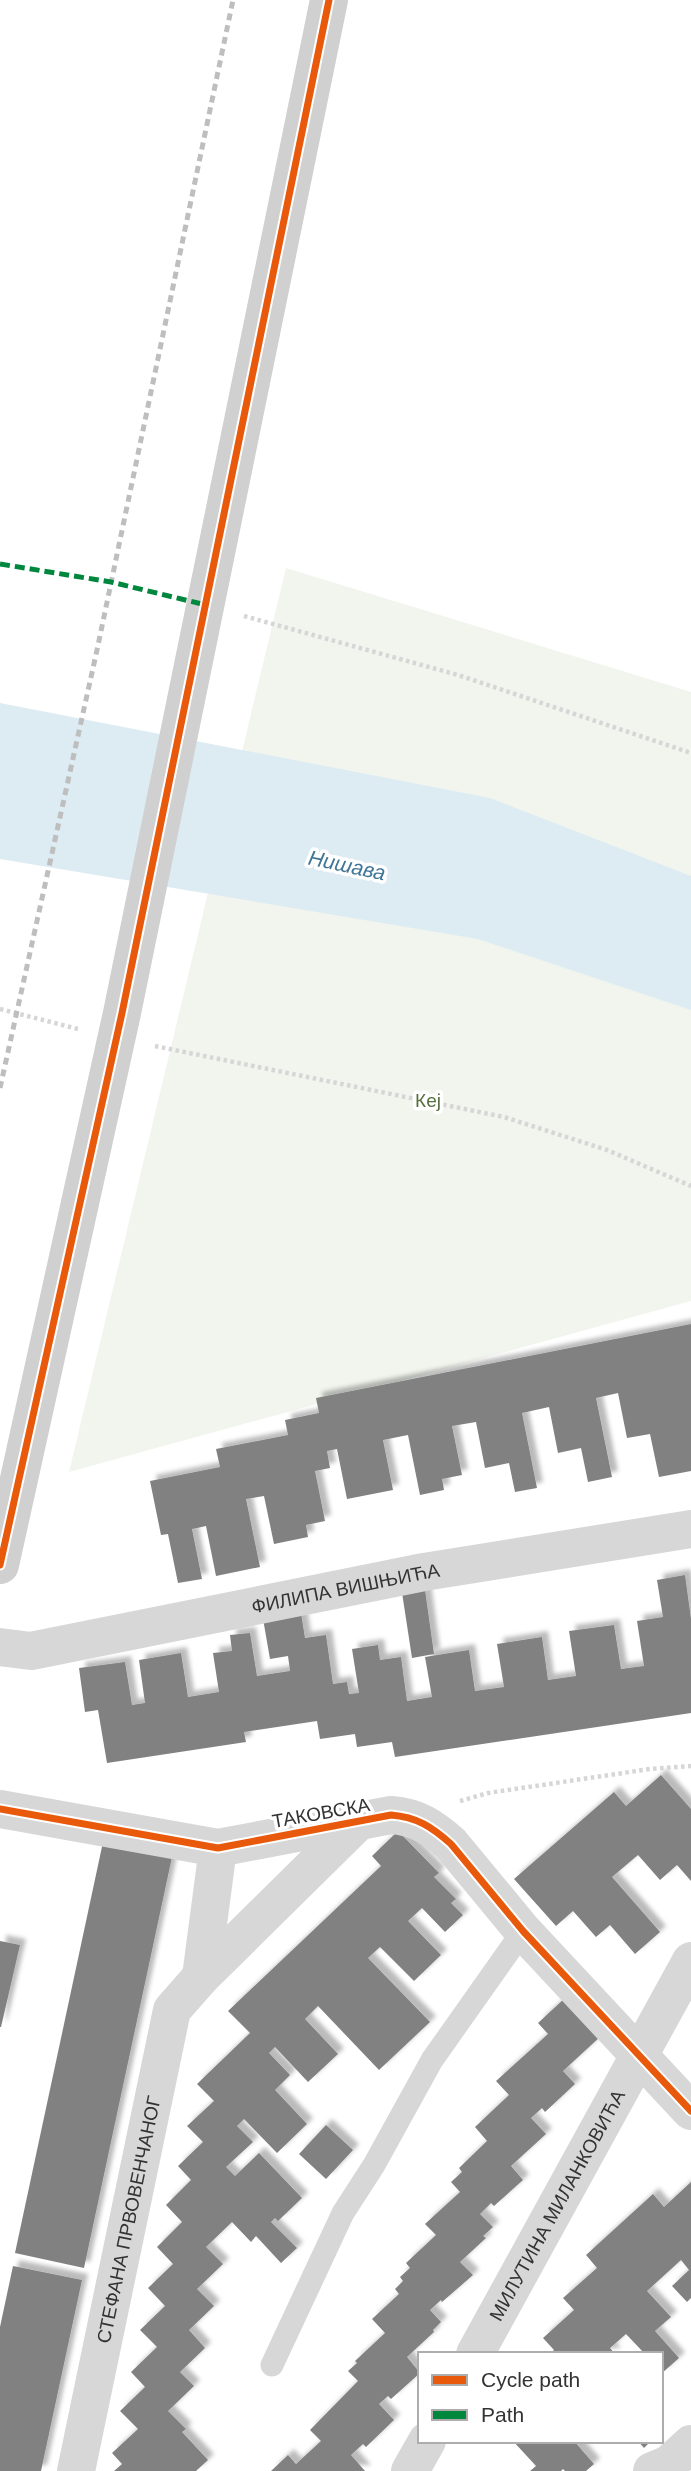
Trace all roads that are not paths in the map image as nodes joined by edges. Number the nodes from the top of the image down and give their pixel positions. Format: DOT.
graph roads {
  1 [pos="329,0"];
  2 [pos="691,1529"];
  3 [pos="0,1565"];
  4 [pos="0,1647"];
  5 [pos="0,1809"];
  6 [pos="359,1821"];
  7 [pos="218,1847"];
  8 [pos="523,1931"];
  9 [pos="691,1961"];
  10 [pos="201,1977"];
  11 [pos="640,2057"];
  12 [pos="691,2111"];
  13 [pos="476,2352"];
  14 [pos="272,2365"];
  15 [pos="425,2443"];
  16 [pos="691,2444"];
  17 [pos="76,2471"];
  18 [pos="410,2471"];
  19 [pos="652,2471"];
  1 -- 3 [label="street"];
  2 -- 4 [label="street, ФИЛИПА ВИШЊИЋА"];
  5 -- 7 [label="street, ТАКОВСКА"];
  6 -- 7 [label="street, ТАКОВСКА"];
  6 -- 8 [label="street, ТАКОВСКА"];
  6 -- 10 [label="street, СТЕФАНА ПРВОВЕНЧАНОГ"];
  7 -- 10 [label="street"];
  8 -- 11 [label="street"];
  8 -- 14 [label="lane"];
  9 -- 11 [label="street"];
  10 -- 17 [label="street, СТЕФАНА ПРВОВЕНЧАНОГ"];
  11 -- 12 [label="street"];
  11 -- 13 [label="street, МИЛУТИНА МИЛАНКОВИЋА"];
  15 -- 18 [label="street"];
  16 -- 19 [label="street"];
}
